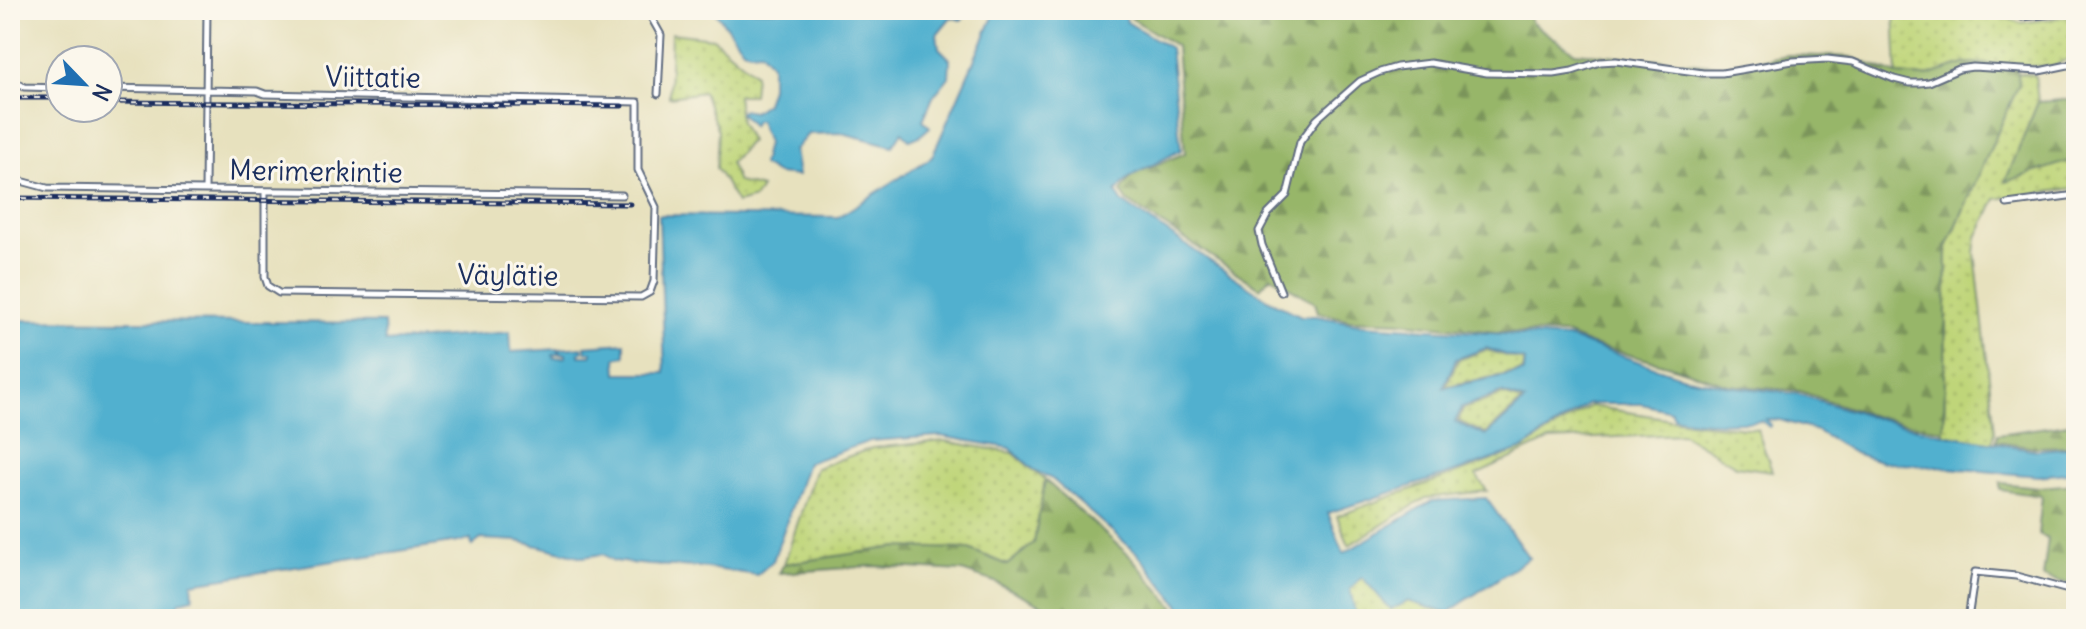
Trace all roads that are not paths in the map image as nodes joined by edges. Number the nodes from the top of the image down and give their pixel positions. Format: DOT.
graph roads {
  1 [pos="207,10"];
  2 [pos="647,10"];
  3 [pos="2014,11"];
  4 [pos="2076,12"];
  5 [pos="2076,60"];
  6 [pos="10,78"];
  7 [pos="44,88"];
  8 [pos="124,88"];
  9 [pos="206,90"];
  10 [pos="658,94"];
  11 [pos="638,102"];
  12 [pos="10,178"];
  13 [pos="205,190"];
  14 [pos="265,191"];
  15 [pos="622,195"];
  16 [pos="2076,195"];
  17 [pos="2007,204"];
  18 [pos="1281,292"];
  19 [pos="2076,592"];
  20 [pos="1968,619"];
  1 -- 9 [label="street"];
  2 -- 10 [label="street"];
  3 -- 4 [label="street"];
  5 -- 18 [label="street"];
  6 -- 7 [label="street"];
  8 -- 9 [label="street, Viittatie"];
  9 -- 11 [label="street, Viittatie"];
  9 -- 13 [label="street"];
  11 -- 14 [label="street, Väylätie"];
  12 -- 13 [label="street, Merimerkintie"];
  13 -- 14 [label="street, Merimerkintie"];
  14 -- 15 [label="street, Merimerkintie"];
  16 -- 17 [label="street"];
  19 -- 20 [label="street"];
}
